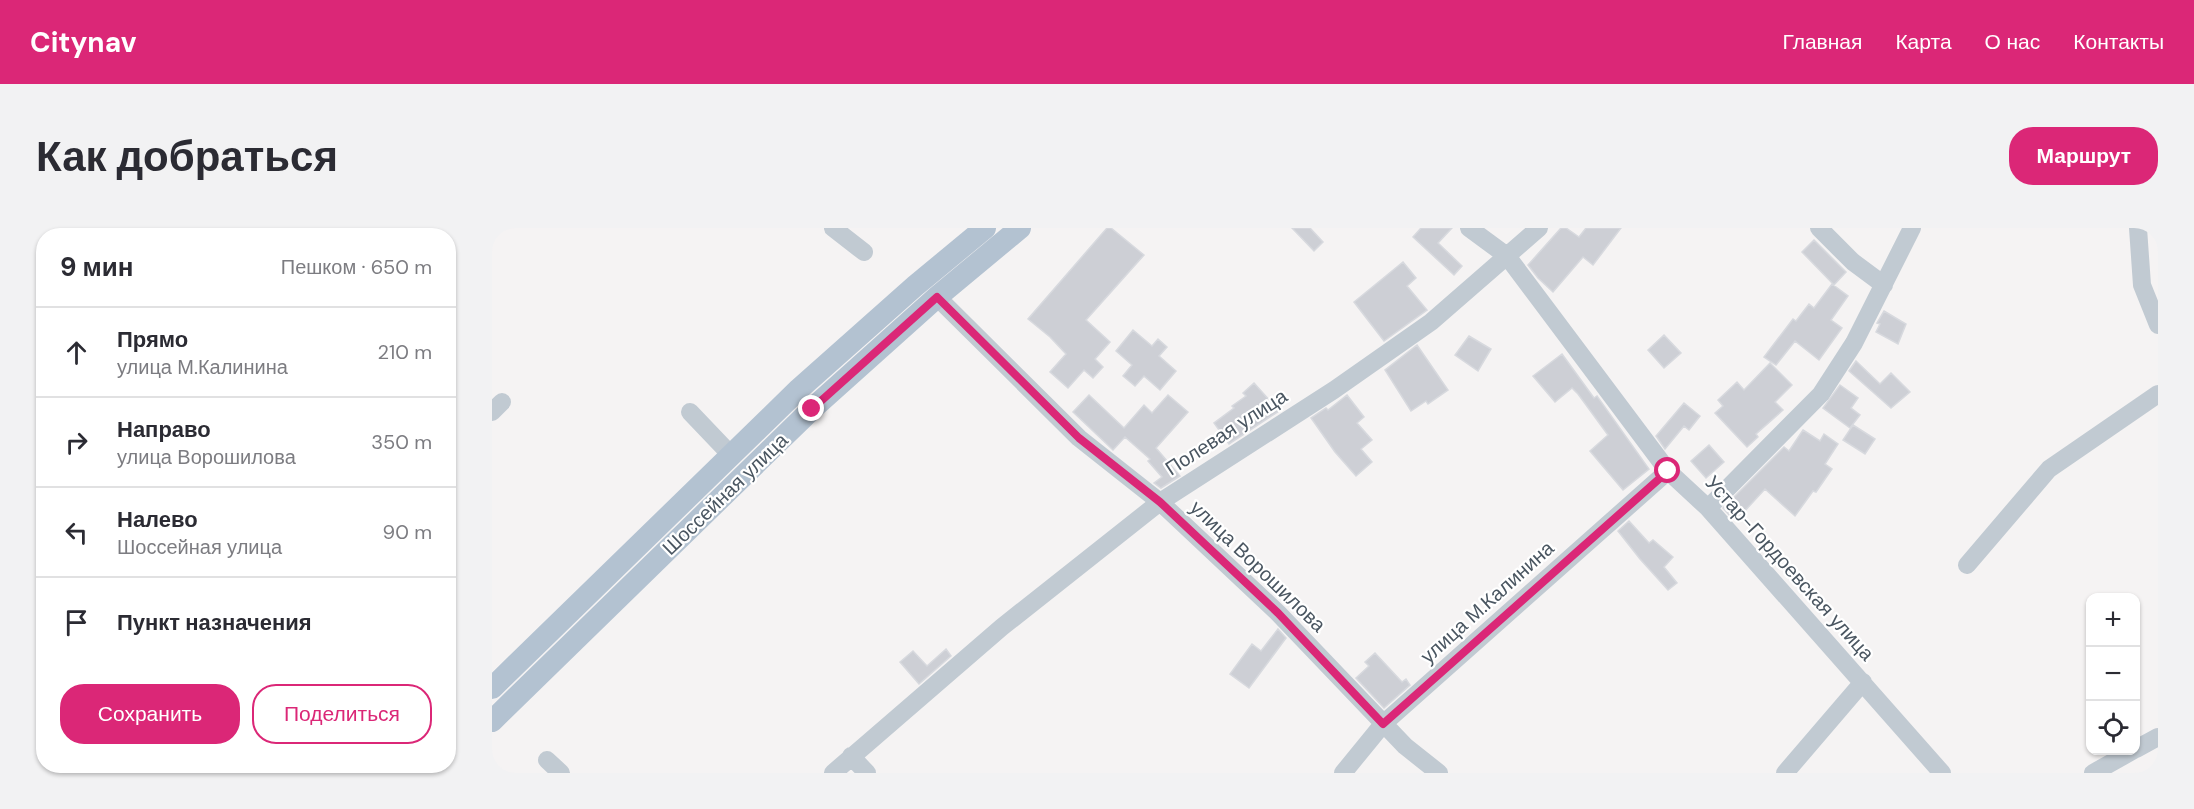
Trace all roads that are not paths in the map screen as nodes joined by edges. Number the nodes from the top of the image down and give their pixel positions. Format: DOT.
graph roads {
  1 [pos="833,228"];
  2 [pos="985,228"];
  3 [pos="1020,228"];
  4 [pos="1469,228"];
  5 [pos="1539,228"];
  6 [pos="1819,228"];
  7 [pos="1912,228"];
  8 [pos="2138,228"];
  9 [pos="864,252"];
  10 [pos="1507,256"];
  11 [pos="1884,285"];
  12 [pos="937,297"];
  13 [pos="2158,325"];
  14 [pos="2158,394"];
  15 [pos="690,412"];
  16 [pos="731,455"];
  17 [pos="1668,471"];
  18 [pos="1160,502"];
  19 [pos="1708,508"];
  20 [pos="1967,565"];
  21 [pos="1863,682"];
  22 [pos="492,688"];
  23 [pos="492,721"];
  24 [pos="1383,724"];
  25 [pos="2158,737"];
  26 [pos="2140,747"];
  27 [pos="2126,755"];
  28 [pos="851,756"];
  29 [pos="547,760"];
  30 [pos="561,773"];
  31 [pos="832,773"];
  32 [pos="867,773"];
  33 [pos="1343,773"];
  34 [pos="1439,773"];
  35 [pos="1785,773"];
  36 [pos="1942,773"];
  37 [pos="2093,773"];
  1 -- 9 [label="street"];
  2 -- 16 [label="main road, Шоссейная улица"];
  3 -- 12 [label="main road, Шоссейная улица"];
  4 -- 10 [label="street, Устар-Гордоевская улица"];
  5 -- 10 [label="street, Полевая улица"];
  6 -- 11 [label="street"];
  7 -- 11 [label="street"];
  8 -- 13 [label="street"];
  10 -- 17 [label="street, Устар-Гордоевская улица"];
  10 -- 18 [label="street, Полевая улица"];
  11 -- 19 [label="street"];
  12 -- 18 [label="street, улица Ворошилова"];
  12 -- 23 [label="main road, Шоссейная улица"];
  14 -- 20 [label="street"];
  15 -- 16 [label="street"];
  16 -- 22 [label="main road, Шоссейная улица"];
  17 -- 19 [label="street, Устар-Гордоевская улица"];
  17 -- 24 [label="street, улица М.Калинина"];
  18 -- 24 [label="street, улица Ворошилова"];
  18 -- 28 [label="street, Полевая улица"];
  19 -- 21 [label="street, Устар-Гордоевская улица"];
  21 -- 35 [label="street"];
  21 -- 36 [label="street, Устар-Гордоевская улица"];
  24 -- 33 [label="street, улица М.Калинина"];
  24 -- 34 [label="street, улица Ворошилова"];
  25 -- 26 [label="street"];
  27 -- 37 [label="street"];
  28 -- 31 [label="street, Полевая улица"];
  28 -- 32 [label="street"];
  29 -- 30 [label="street"];
}
